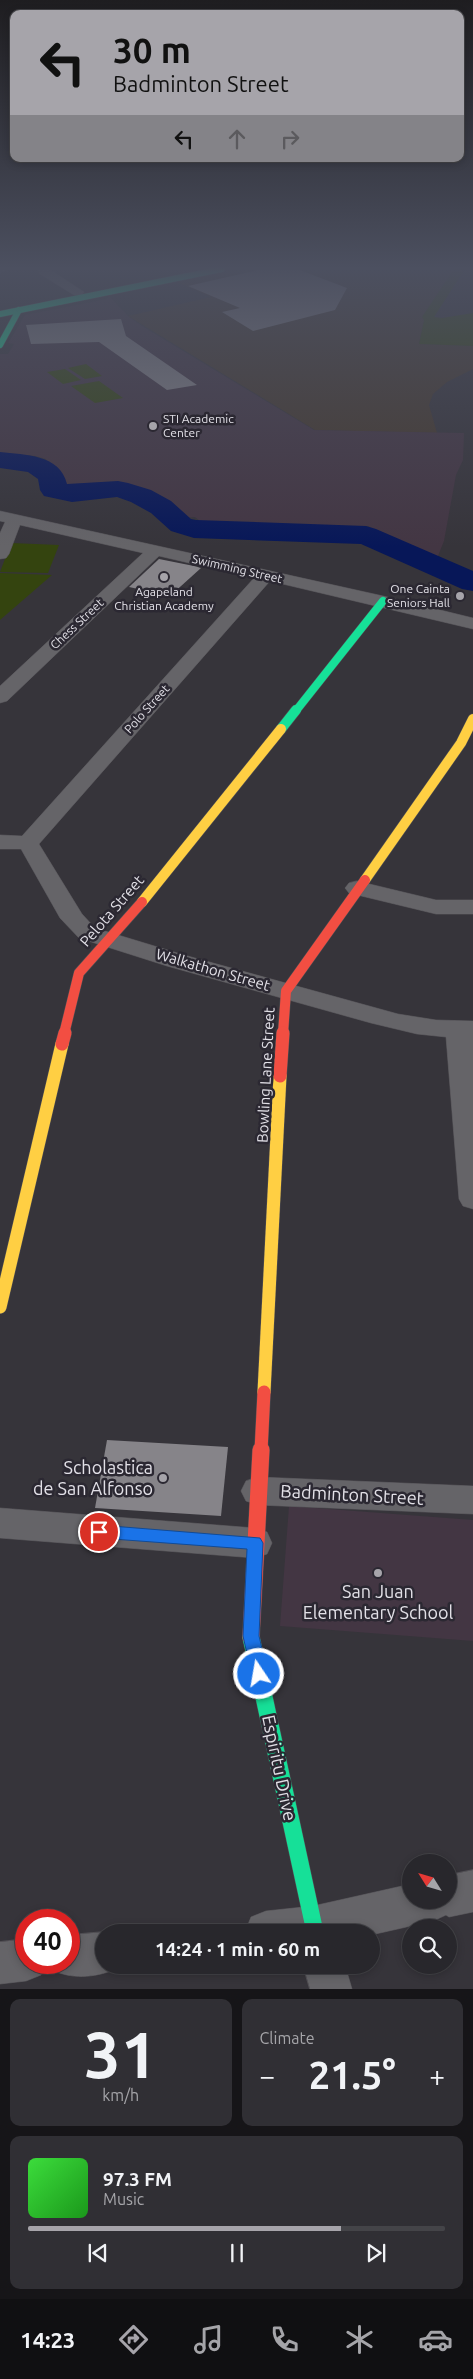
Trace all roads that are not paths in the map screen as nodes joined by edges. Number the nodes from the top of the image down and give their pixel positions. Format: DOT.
graph roads {
  1 [pos="7,517"];
  2 [pos="155,550"];
  3 [pos="0,554"];
  4 [pos="266,576"];
  5 [pos="383,601"];
  6 [pos="473,624"];
  7 [pos="0,697"];
  8 [pos="473,718"];
  9 [pos="0,842"];
  10 [pos="28,843"];
  11 [pos="357,888"];
  12 [pos="473,907"];
  13 [pos="108,941"];
  14 [pos="286,991"];
  15 [pos="465,1030"];
  16 [pos="471,1156"];
  17 [pos="473,1199"];
  18 [pos="0,1307"];
  19 [pos="473,1500"];
  20 [pos="256,1517"];
  21 [pos="0,1523"];
  22 [pos="473,1891"];
  23 [pos="458,1894"];
  24 [pos="408,1909"];
  25 [pos="314,1924"];
  26 [pos="366,1924"];
  27 [pos="95,1954"];
  28 [pos="80,1955"];
  29 [pos="15,1961"];
  30 [pos="0,1963"];
  31 [pos="327,1974"];
  32 [pos="331,1989"];
  1 -- 2 [label="street, Swimming Street"];
  1 -- 3 [label="street"];
  2 -- 4 [label="street, Swimming Street"];
  2 -- 7 [label="street, Chess Street"];
  4 -- 5 [label="street, Swimming Street"];
  4 -- 10 [label="street, Polo Street"];
  5 -- 6 [label="street, Swimming Street"];
  5 -- 13 [label="street, Pelota Street"];
  8 -- 11 [label="street, Bowling Lane Street"];
  9 -- 10 [label="street"];
  10 -- 13 [label="street, Walkathon Street"];
  11 -- 12 [label="street"];
  11 -- 14 [label="street, Bowling Lane Street"];
  13 -- 14 [label="street, Walkathon Street"];
  13 -- 18 [label="street, Pelota Street"];
  14 -- 15 [label="street, Walkathon Street"];
  14 -- 20 [label="street, Bowling Lane Street"];
  15 -- 16 [label="street"];
  16 -- 17 [label="street"];
  19 -- 20 [label="street, Badminton Street"];
  20 -- 21 [label="street, Badminton Street"];
  20 -- 25 [label="street, Espiritu Drive"];
  22 -- 23 [label="street"];
  24 -- 26 [label="street"];
  27 -- 28 [label="street"];
  29 -- 30 [label="street"];
  31 -- 32 [label="street, Espiritu Drive"];
}
